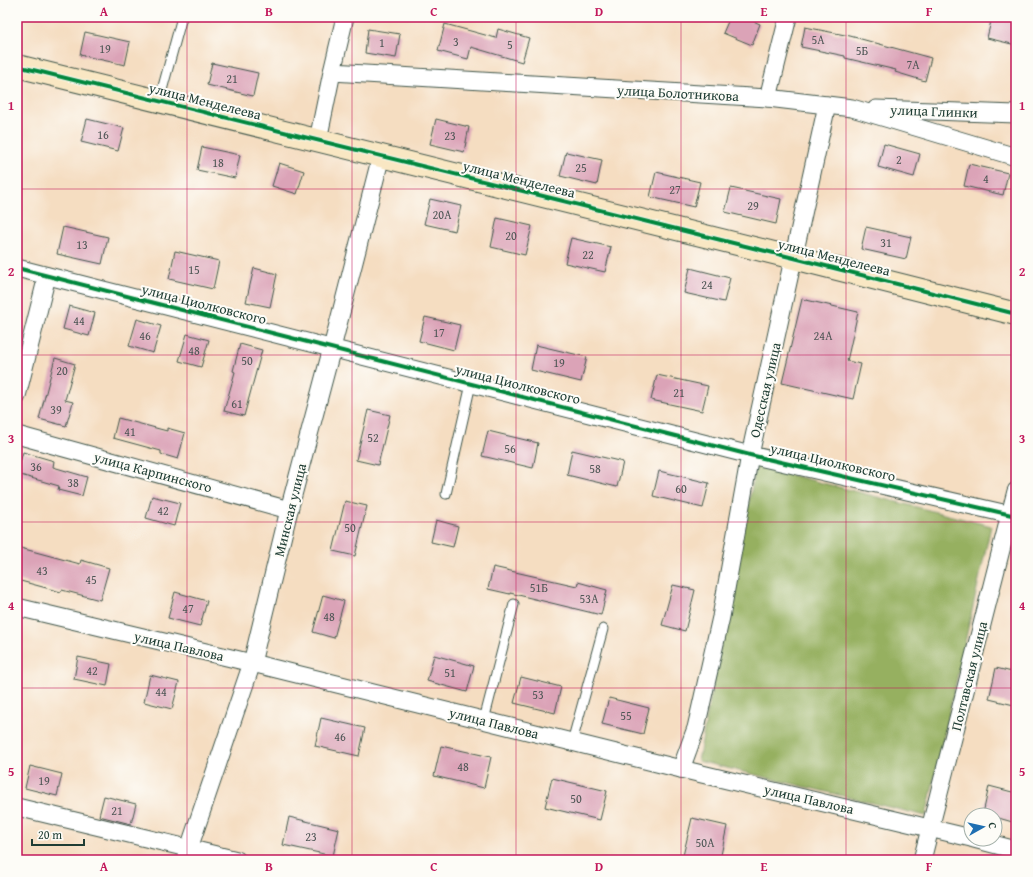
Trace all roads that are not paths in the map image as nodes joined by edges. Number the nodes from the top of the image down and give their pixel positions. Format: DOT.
graph roads {
  1 [pos="182,17"];
  2 [pos="345,17"];
  3 [pos="788,17"];
  4 [pos="17,66"];
  5 [pos="332,72"];
  6 [pos="768,98"];
  7 [pos="159,101"];
  8 [pos="827,105"];
  9 [pos="852,108"];
  10 [pos="1016,114"];
  11 [pos="318,140"];
  12 [pos="381,156"];
  13 [pos="1016,157"];
  14 [pos="794,258"];
  15 [pos="17,268"];
  16 [pos="48,276"];
  17 [pos="1016,314"];
  18 [pos="332,348"];
  19 [pos="471,384"];
  20 [pos="17,396"];
  21 [pos="17,435"];
  22 [pos="750,455"];
  23 [pos="1016,491"];
  24 [pos="446,494"];
  25 [pos="289,510"];
  26 [pos="1013,515"];
  27 [pos="514,604"];
  28 [pos="17,607"];
  29 [pos="603,629"];
  30 [pos="252,663"];
  31 [pos="484,720"];
  32 [pos="572,742"];
  33 [pos="681,769"];
  34 [pos="17,807"];
  35 [pos="930,828"];
  36 [pos="963,836"];
  37 [pos="1003,847"];
  38 [pos="1016,850"];
  39 [pos="187,854"];
  40 [pos="237,860"];
  41 [pos="922,860"];
  1 -- 7 [label="lane"];
  2 -- 5 [label="street"];
  3 -- 6 [label="street"];
  4 -- 7 [label="street, улица Менделеева"];
  5 -- 6 [label="street, улица Болотникова"];
  5 -- 11 [label="street"];
  6 -- 8 [label="street, улица Болотникова"];
  7 -- 11 [label="street, улица Менделеева"];
  8 -- 9 [label="street, улица Болотникова"];
  8 -- 14 [label="street, Одесская улица"];
  9 -- 10 [label="street, улица Глинки"];
  9 -- 13 [label="street, улица Болотникова"];
  11 -- 12 [label="street, улица Менделеева"];
  12 -- 14 [label="street, улица Менделеева"];
  12 -- 18 [label="street, Минская улица"];
  14 -- 17 [label="street, улица Менделеева"];
  14 -- 22 [label="street, Одесская улица"];
  15 -- 16 [label="street, улица Циолковского"];
  16 -- 18 [label="street, улица Циолковского"];
  16 -- 20 [label="street"];
  18 -- 19 [label="street, улица Циолковского"];
  18 -- 25 [label="street, Минская улица"];
  19 -- 22 [label="street, улица Циолковского"];
  19 -- 24 [label="lane"];
  21 -- 25 [label="street, улица Карпинского"];
  22 -- 26 [label="street, улица Циолковского"];
  22 -- 33 [label="street, Одесская улица"];
  23 -- 26 [label="street, Полтавская улица"];
  25 -- 30 [label="street, Минская улица"];
  26 -- 35 [label="street, Полтавская улица"];
  27 -- 31 [label="lane"];
  28 -- 30 [label="street, улица Павлова"];
  29 -- 32 [label="lane"];
  30 -- 31 [label="street, улица Павлова"];
  30 -- 39 [label="street, Минская улица"];
  31 -- 32 [label="street, улица Павлова"];
  32 -- 33 [label="street, улица Павлова"];
  33 -- 35 [label="street, улица Павлова"];
  34 -- 39 [label="street"];
  35 -- 36 [label="street, улица Павлова"];
  35 -- 41 [label="street, Полтавская улица"];
  37 -- 38 [label="street"];
  39 -- 40 [label="street"];
}
